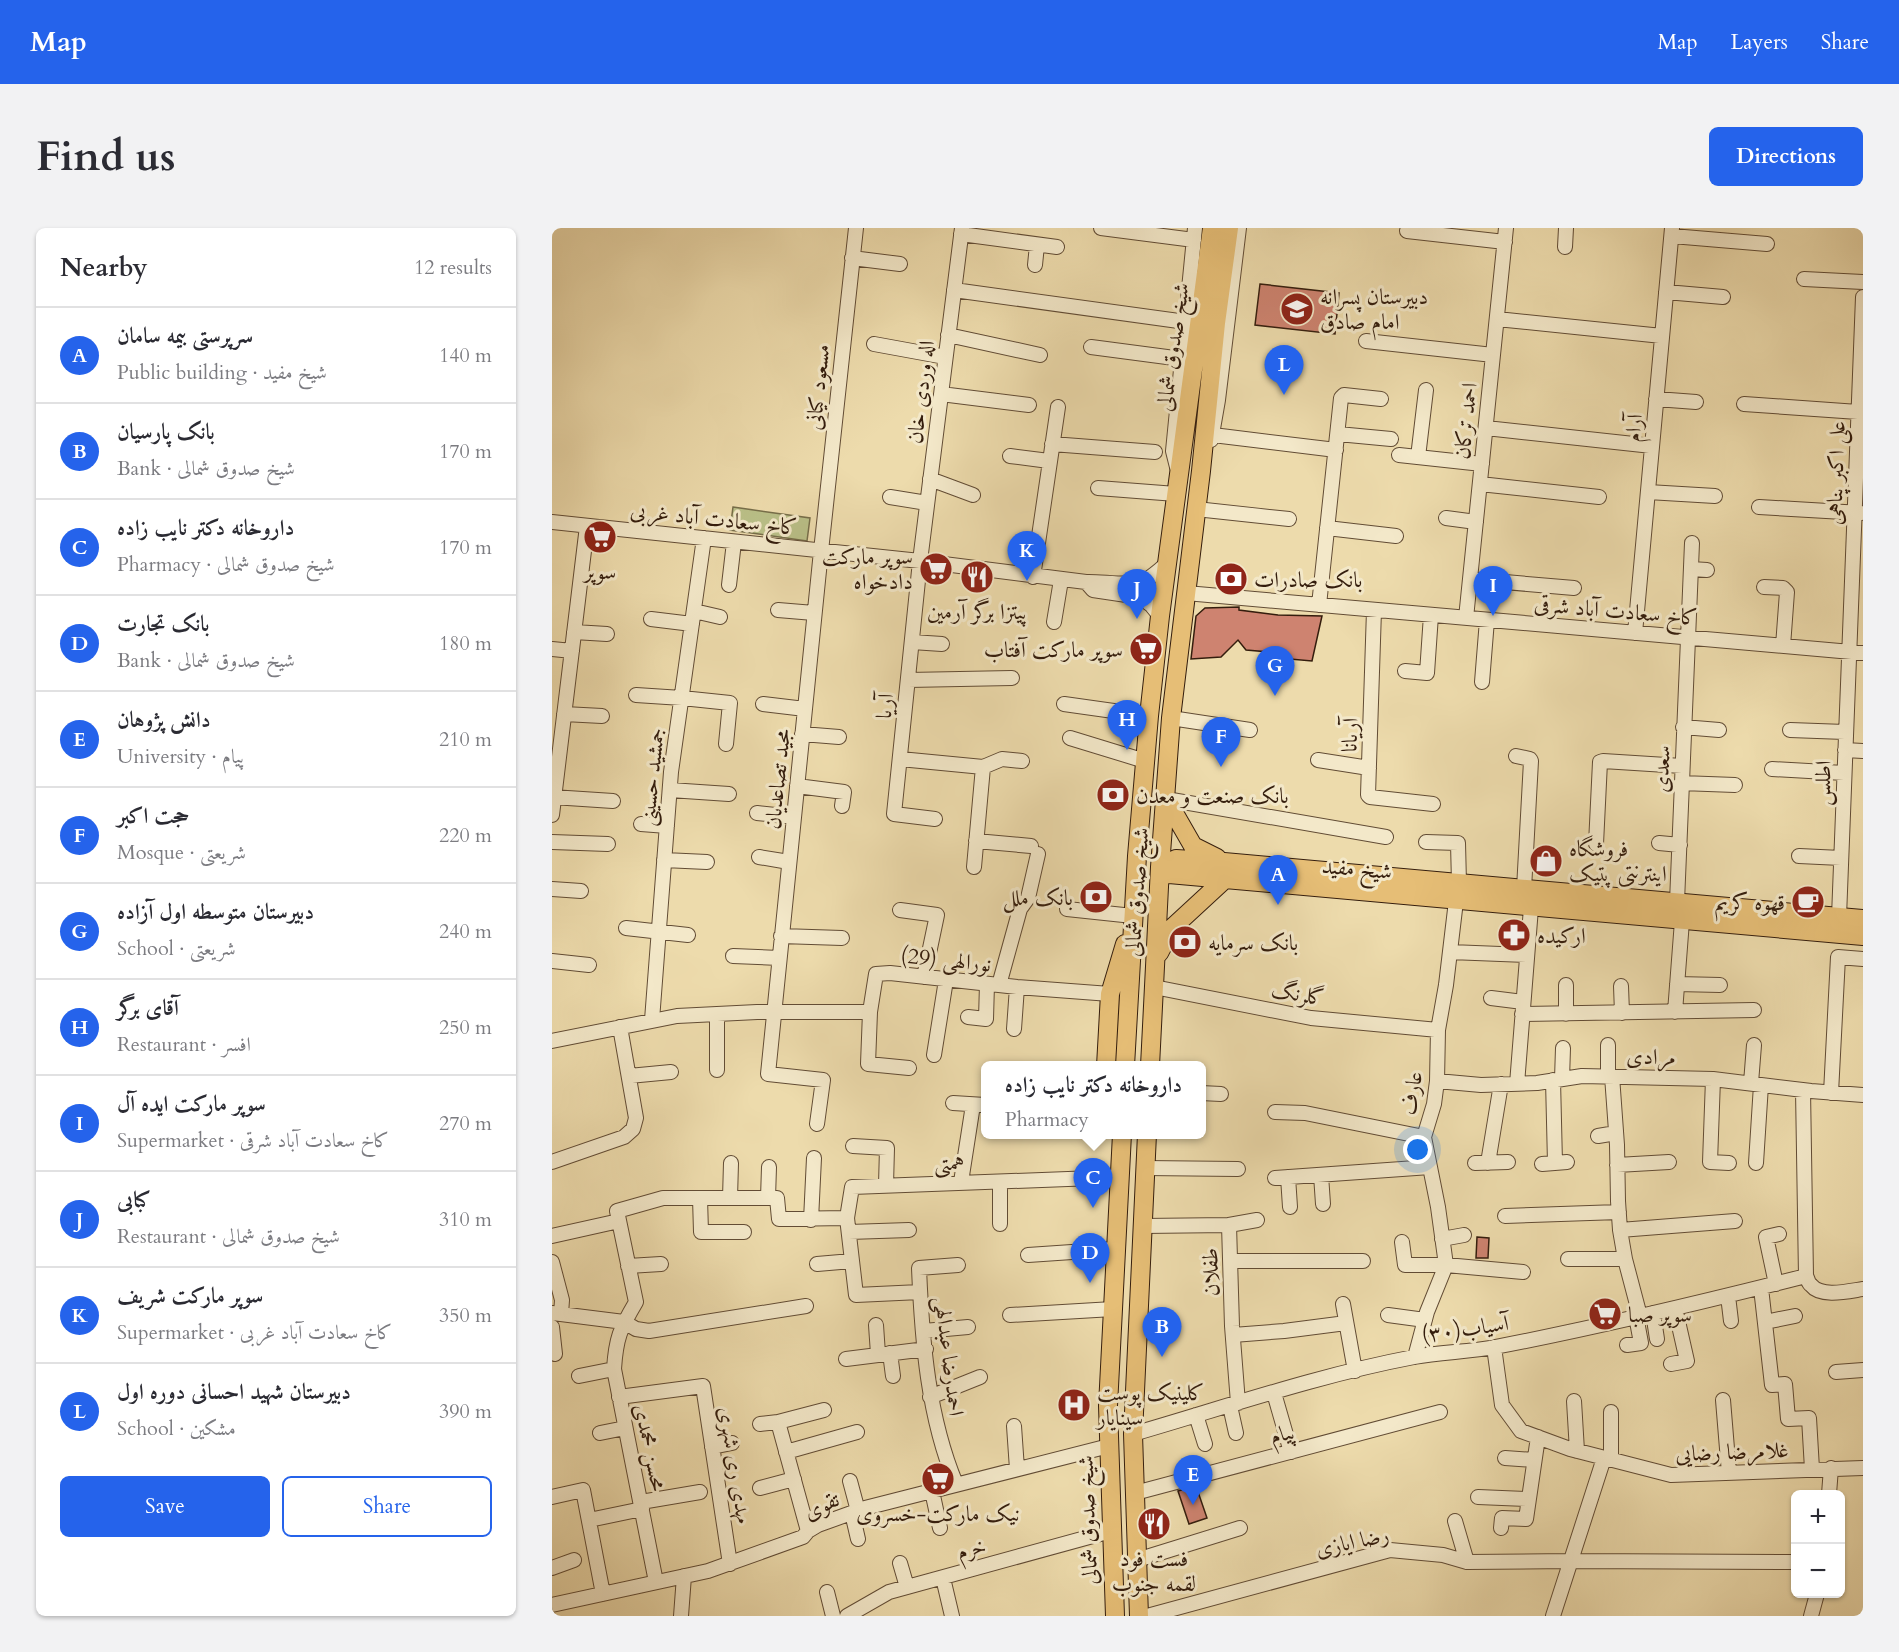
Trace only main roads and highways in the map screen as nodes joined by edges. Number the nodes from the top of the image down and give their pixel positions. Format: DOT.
graph roads {
  1 [pos="1212,228"];
  2 [pos="1229,228"];
  3 [pos="1166,799"];
  4 [pos="1136,866"];
  5 [pos="1160,867"];
  6 [pos="1224,871"];
  7 [pos="1133,916"];
  8 [pos="1863,919"];
  9 [pos="1840,923"];
  10 [pos="1863,936"];
  11 [pos="1155,963"];
  12 [pos="1106,1061"];
  13 [pos="1125,1061"];
  14 [pos="1150,1061"];
  15 [pos="1122,1139"];
  16 [pos="1147,1139"];
  17 [pos="1117,1220"];
  18 [pos="1143,1223"];
  19 [pos="1115,1616"];
  20 [pos="1139,1616"];
  1 -- 4 [label="main road, شیخ صدوق شمالی"];
  2 -- 3 [label="main road, شیخ صدوق شمالی"];
  3 -- 5 [label="main road, شیخ صدوق شمالی"];
  3 -- 6 [label="main road"];
  4 -- 5 [label="main road, شیخ مفید"];
  4 -- 7 [label="main road, شیخ صدوق شمالی"];
  5 -- 6 [label="main road, شیخ مفید"];
  5 -- 11 [label="main road, شیخ صدوق شمالی"];
  6 -- 9 [label="main road, شیخ مفید"];
  6 -- 9 [label="main road, شیخ مفید"];
  6 -- 11 [label="main road"];
  7 -- 12 [label="main road"];
  7 -- 13 [label="main road, شیخ صدوق شمالی"];
  8 -- 9 [label="main road, شیخ مفید"];
  9 -- 10 [label="main road, شیخ مفید"];
  11 -- 14 [label="main road, شیخ صدوق شمالی"];
  15 -- 17 [label="main road, شیخ صدوق شمالی"];
  16 -- 18 [label="main road"];
  17 -- 18 [label="main road"];
  17 -- 19 [label="main road, شیخ صدوق شمالی"];
  18 -- 20 [label="main road"];
}
